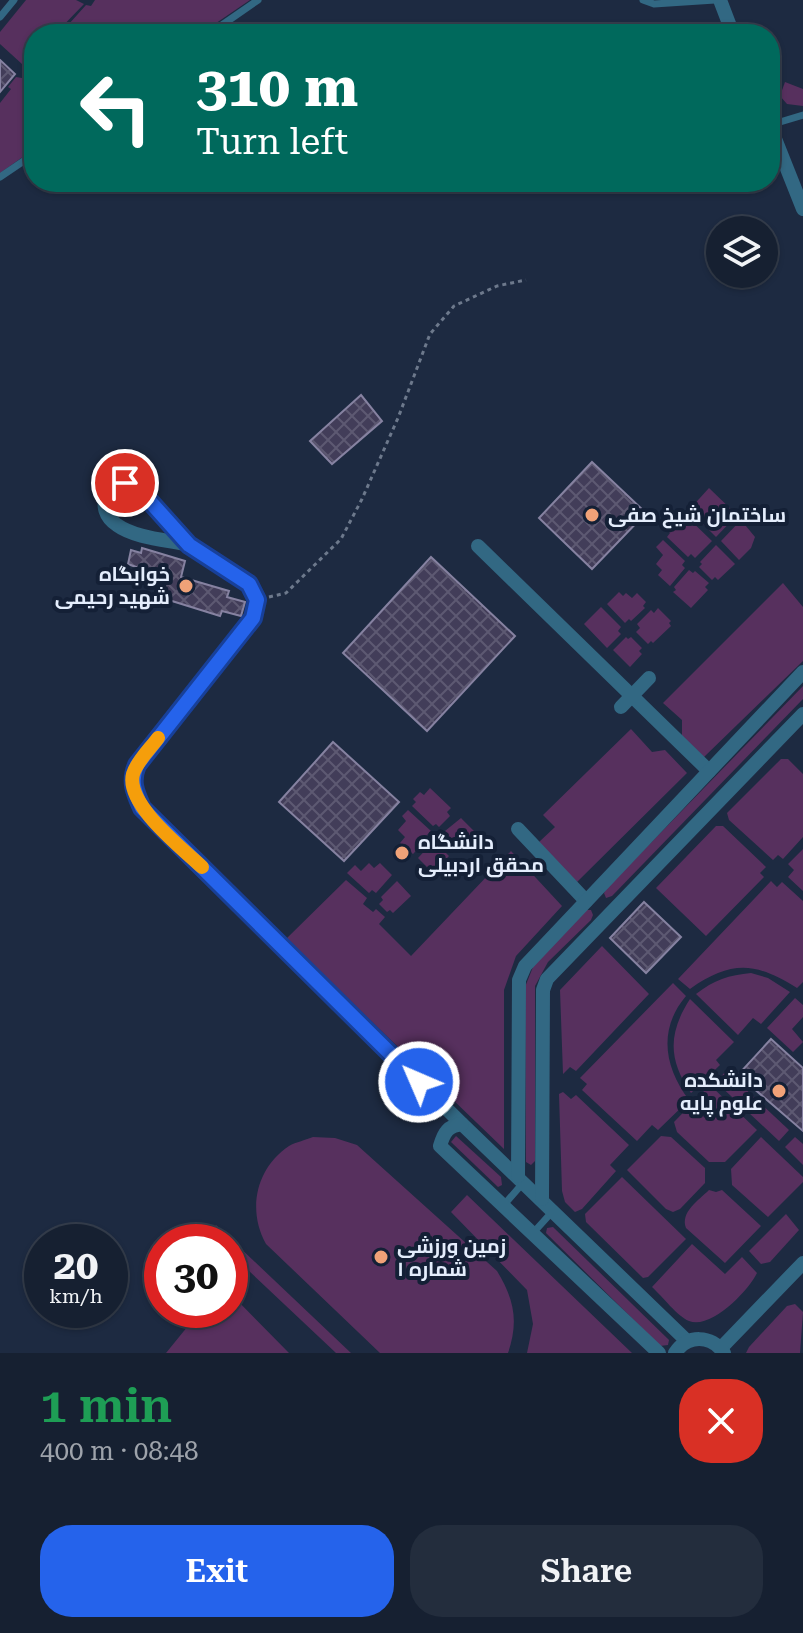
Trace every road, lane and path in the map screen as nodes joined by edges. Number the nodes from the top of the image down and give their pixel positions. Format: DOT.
graph roads {
  1 [pos="14,0"];
  2 [pos="258,0"];
  3 [pos="643,0"];
  4 [pos="717,0"];
  5 [pos="0,17"];
  6 [pos="223,24"];
  7 [pos="728,24"];
  8 [pos="803,115"];
  9 [pos="780,122"];
  10 [pos="780,150"];
  11 [pos="24,161"];
  12 [pos="0,177"];
  13 [pos="803,209"];
  14 [pos="526,280"];
  15 [pos="189,545"];
  16 [pos="478,546"];
  17 [pos="257,600"];
  18 [pos="803,672"];
  19 [pos="649,678"];
  20 [pos="626,702"];
  21 [pos="803,714"];
  22 [pos="709,771"];
  23 [pos="518,829"];
  24 [pos="586,901"];
  25 [pos="462,1124"];
  26 [pos="520,1179"];
  27 [pos="542,1199"];
  28 [pos="503,1206"];
  29 [pos="554,1210"];
  30 [pos="533,1233"];
  31 [pos="803,1263"];
  32 [pos="687,1341"];
  33 [pos="723,1350"];
  34 [pos="659,1353"];
  35 [pos="675,1353"];
  1 -- 5 [label="lane"];
  2 -- 6 [label="lane"];
  3 -- 4 [label="lane"];
  4 -- 7 [label="street"];
  8 -- 9 [label="lane"];
  10 -- 13 [label="street"];
  11 -- 12 [label="lane"];
  14 -- 17 [label="path"];
  15 -- 15 [label="street"];
  15 -- 17 [label="street"];
  16 -- 20 [label="street"];
  17 -- 25 [label="street"];
  18 -- 22 [label="street"];
  19 -- 20 [label="street"];
  20 -- 22 [label="street"];
  21 -- 27 [label="street"];
  22 -- 24 [label="street"];
  23 -- 24 [label="street"];
  24 -- 26 [label="street"];
  25 -- 26 [label="street"];
  25 -- 28 [label="street"];
  26 -- 27 [label="street"];
  26 -- 28 [label="lane"];
  27 -- 29 [label="street"];
  28 -- 30 [label="street"];
  29 -- 30 [label="lane"];
  29 -- 32 [label="street"];
  30 -- 34 [label="street"];
  31 -- 33 [label="street"];
  32 -- 33 [label="street"];
  32 -- 35 [label="street"];
}
